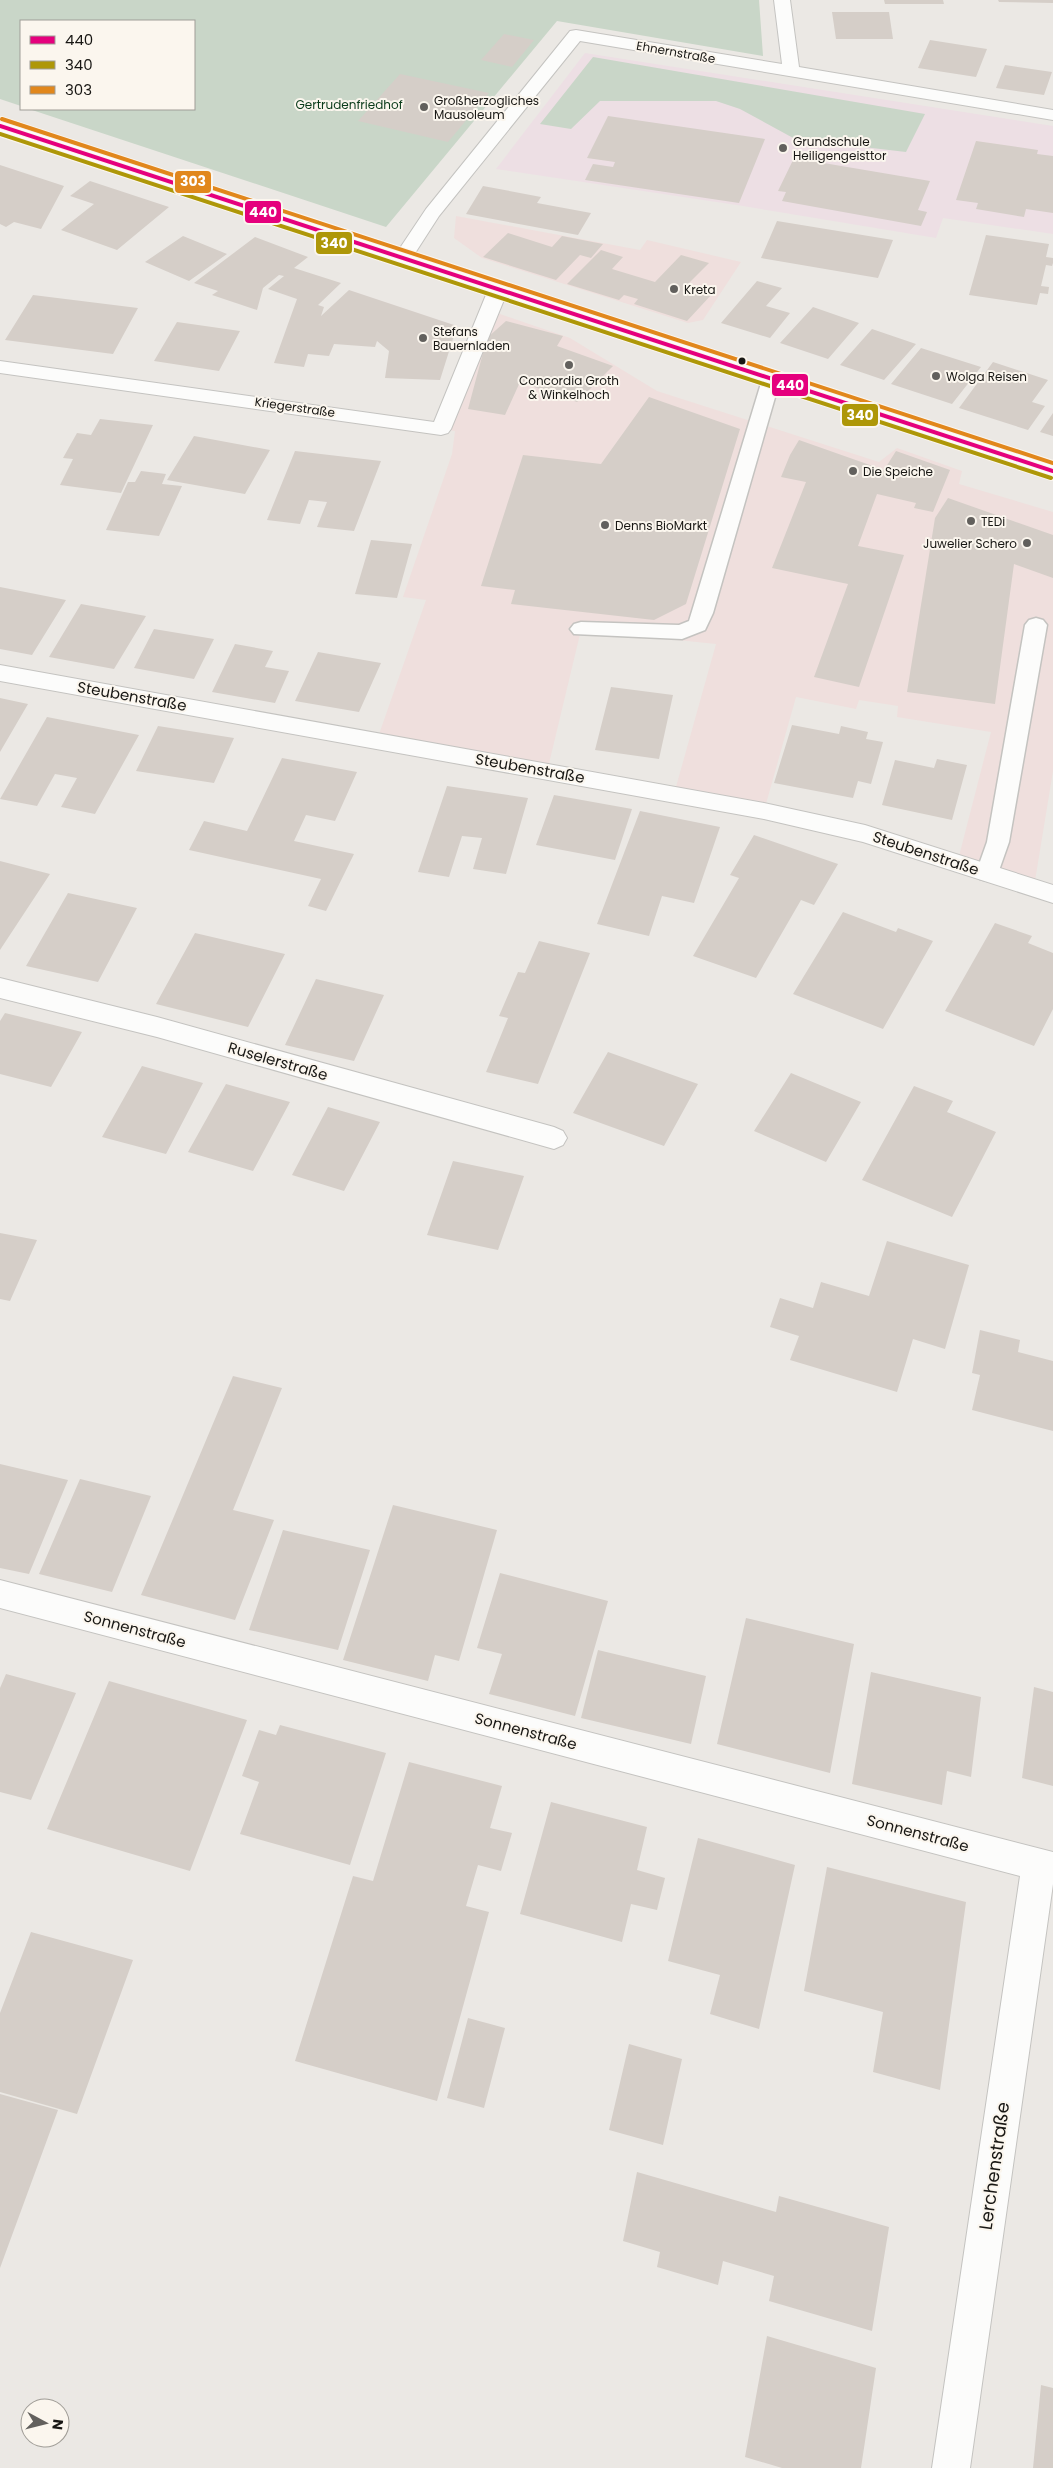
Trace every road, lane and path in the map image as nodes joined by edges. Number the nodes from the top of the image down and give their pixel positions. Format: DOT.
graph roads {
  1 [pos="782,0"];
  2 [pos="791,71"];
  3 [pos="1053,115"];
  4 [pos="0,126"];
  5 [pos="403,257"];
  6 [pos="498,290"];
  7 [pos="0,367"];
  8 [pos="771,380"];
  9 [pos="1053,471"];
  10 [pos="1036,625"];
  11 [pos="581,629"];
  12 [pos="0,673"];
  13 [pos="988,872"];
  14 [pos="1053,894"];
  15 [pos="0,988"];
  16 [pos="554,1138"];
  17 [pos="0,1594"];
  18 [pos="1046,1866"];
  19 [pos="950,2468"];
  1 -- 2 [label="street"];
  2 -- 3 [label="street, Ehnernstraße"];
  2 -- 5 [label="street, Ehnernstraße"];
  4 -- 5 [label="street"];
  5 -- 6 [label="street"];
  6 -- 7 [label="street, Kriegerstraße"];
  6 -- 8 [label="street"];
  8 -- 9 [label="street"];
  8 -- 11 [label="lane"];
  10 -- 13 [label="lane"];
  12 -- 13 [label="street, Steubenstraße"];
  13 -- 14 [label="street, Steubenstraße"];
  15 -- 16 [label="street, Ruselerstraße"];
  17 -- 18 [label="street, Sonnenstraße"];
  18 -- 19 [label="street, Lerchenstraße"];
}
